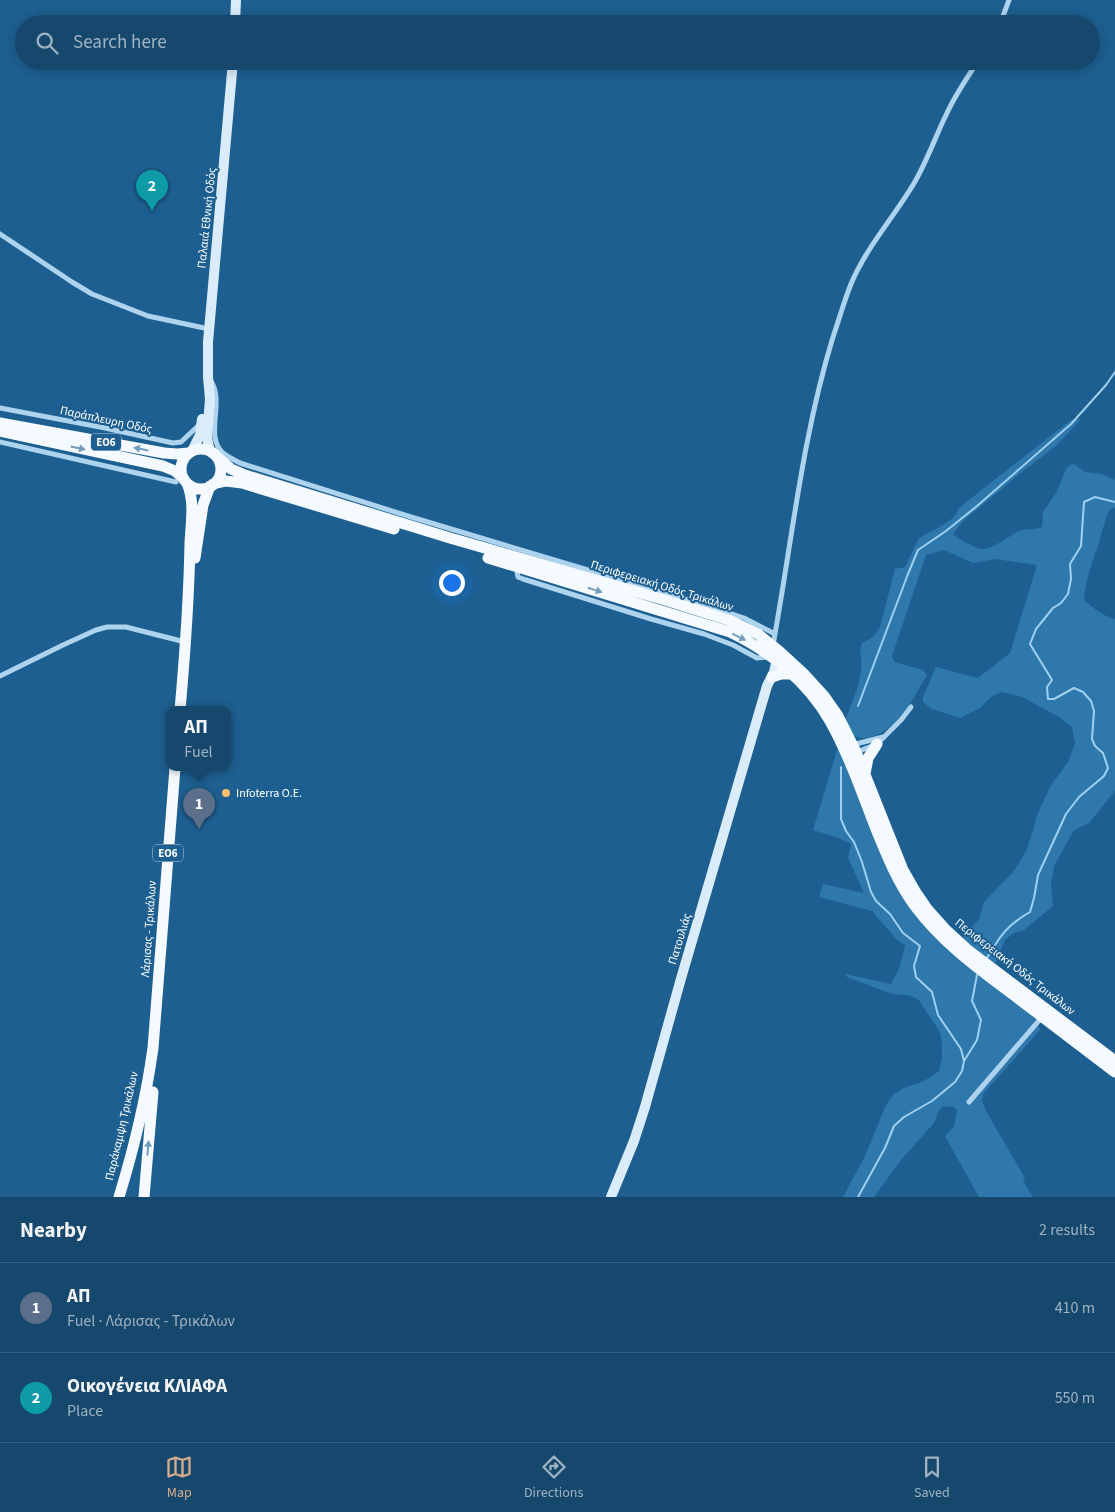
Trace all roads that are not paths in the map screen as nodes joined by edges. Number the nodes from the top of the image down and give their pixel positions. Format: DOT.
graph roads {
  1 [pos="236,0"];
  2 [pos="1009,0"];
  3 [pos="235,15"];
  4 [pos="1003,15"];
  5 [pos="232,70"];
  6 [pos="973,70"];
  7 [pos="0,234"];
  8 [pos="209,329"];
  9 [pos="208,377"];
  10 [pos="0,408"];
  11 [pos="0,423"];
  12 [pos="202,423"];
  13 [pos="0,431"];
  14 [pos="0,442"];
  15 [pos="191,452"];
  16 [pos="214,454"];
  17 [pos="182,481"];
  18 [pos="212,485"];
  19 [pos="346,501"];
  20 [pos="189,589"];
  21 [pos="185,642"];
  22 [pos="775,649"];
  23 [pos="792,674"];
  24 [pos="0,676"];
  25 [pos="769,681"];
  26 [pos="180,706"];
  27 [pos="911,707"];
  28 [pos="880,740"];
  29 [pos="850,751"];
  30 [pos="175,771"];
  31 [pos="865,774"];
  32 [pos="1042,1017"];
  33 [pos="1115,1061"];
  34 [pos="151,1062"];
  35 [pos="1115,1072"];
  36 [pos="969,1102"];
  37 [pos="119,1197"];
  38 [pos="144,1197"];
  39 [pos="611,1197"];
  1 -- 3 [label="street"];
  2 -- 4 [label="street"];
  5 -- 8 [label="street, Παλαιά Εθνική Οδός"];
  6 -- 22 [label="street"];
  7 -- 8 [label="street"];
  8 -- 9 [label="street, Παλαιά Εθνική Οδός"];
  9 -- 12 [label="street, Παλαιά Εθνική Οδός"];
  9 -- 16 [label="street, Παλαιά Εθνική Οδός"];
  9 -- 19 [label="street"];
  10 -- 12 [label="street, Παράπλευρη Οδός"];
  15 -- 11 [label="main road, ΕΟ6, one-way"];
  12 -- 15 [label="street, Παλαιά Εθνική Οδός"];
  13 -- 17 [label="main road, ΕΟ6, one-way"];
  14 -- 17 [label="street"];
  15 -- 16 [label="main road, ΕΟ6"];
  15 -- 17 [label="main road"];
  16 -- 18 [label="main road"];
  16 -- 19 [label="main road, Περιφερειακή Οδός Τρικάλων"];
  17 -- 18 [label="main road, ΕΟ6"];
  17 -- 20 [label="main road"];
  18 -- 20 [label="main road"];
  18 -- 22 [label="main road, Περιφερειακή Οδός Τρικάλων"];
  19 -- 22 [label="main road, Περιφερειακή Οδός Τρικάλων"];
  20 -- 21 [label="main road"];
  21 -- 24 [label="street"];
  21 -- 26 [label="main road"];
  22 -- 23 [label="main road, Περιφερειακή Οδός Τρικάλων"];
  22 -- 25 [label="street, Πατουλιάς"];
  22 -- 29 [label="main road, Περιφερειακή Οδός Τρικάλων"];
  23 -- 25 [label="main road"];
  23 -- 29 [label="main road, Περιφερειακή Οδός Τρικάλων"];
  25 -- 39 [label="street, Πατουλιάς"];
  27 -- 28 [label="street"];
  28 -- 29 [label="street"];
  28 -- 29 [label="street"];
  28 -- 31 [label="main road"];
  29 -- 31 [label="main road, Περιφερειακή Οδός Τρικάλων"];
  29 -- 32 [label="main road, Περιφερειακή Οδός Τρικάλων"];
  30 -- 34 [label="main road, Λάρισας - Τρικάλων / ΕΟ6"];
  31 -- 33 [label="main road, Περιφερειακή Οδός Τρικάλων"];
  32 -- 35 [label="main road, Περιφερειακή Οδός Τρικάλων"];
  32 -- 36 [label="street"];
  34 -- 37 [label="main road, Παράκαμψη Τρικάλων / ΕΟ6"];
  38 -- 34 [label="main road, one-way"];
}
